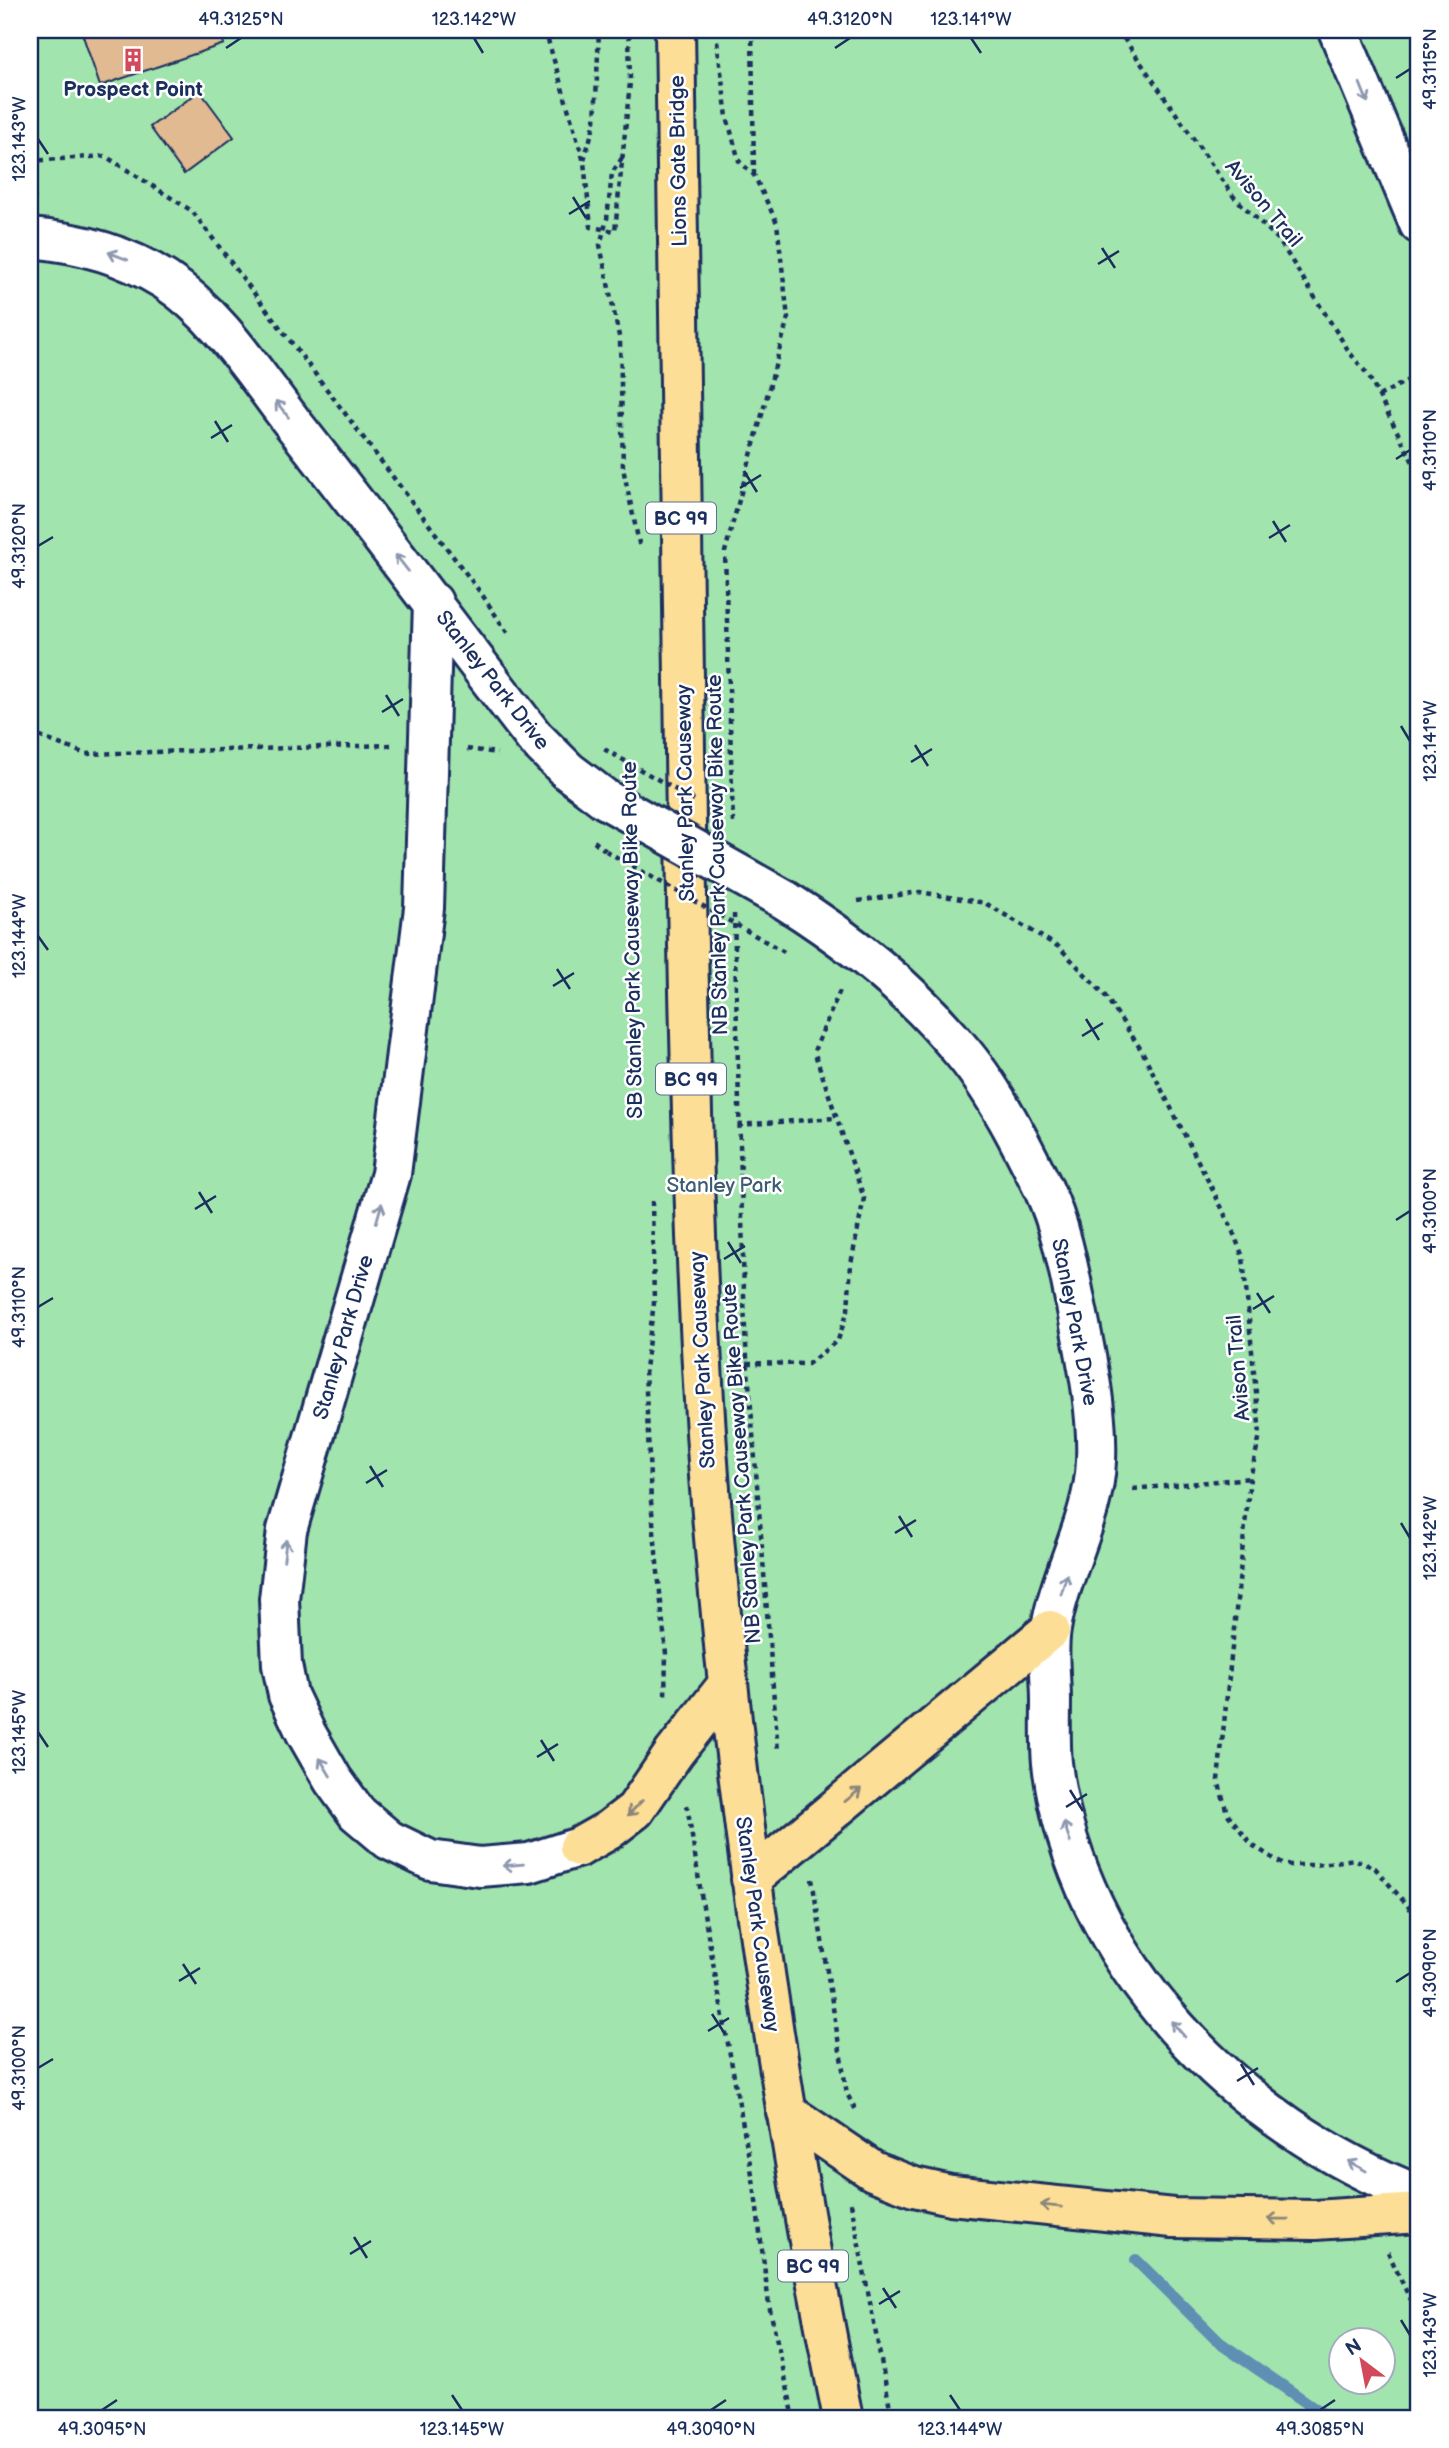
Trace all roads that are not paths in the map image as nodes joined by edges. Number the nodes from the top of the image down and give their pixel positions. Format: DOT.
graph roads {
  1 [pos="675,30"];
  2 [pos="1338,30"];
  3 [pos="32,222"];
  4 [pos="1419,224"];
  5 [pos="680,291"];
  6 [pos="433,603"];
  7 [pos="1050,1630"];
  8 [pos="728,1684"];
  9 [pos="579,1847"];
  10 [pos="751,1879"];
  11 [pos="786,2112"];
  12 [pos="1419,2194"];
  13 [pos="1419,2213"];
  14 [pos="843,2418"];
  1 -- 5 [label="highway, Lions Gate Bridge / BC 99"];
  2 -- 4 [label="street, one-way"];
  6 -- 3 [label="street, Stanley Park Drive, one-way"];
  5 -- 8 [label="highway, Stanley Park Causeway / BC 99"];
  7 -- 6 [label="street, Stanley Park Drive, one-way, bridge"];
  9 -- 6 [label="street, Stanley Park Drive, one-way"];
  10 -- 7 [label="highway, one-way"];
  12 -- 7 [label="street, Stanley Park Drive, one-way"];
  8 -- 9 [label="highway, one-way"];
  8 -- 10 [label="highway, Stanley Park Causeway / BC 99"];
  10 -- 11 [label="highway, Stanley Park Causeway / BC 99"];
  13 -- 11 [label="highway, one-way"];
  11 -- 14 [label="highway, Stanley Park Causeway / BC 99"];
}
